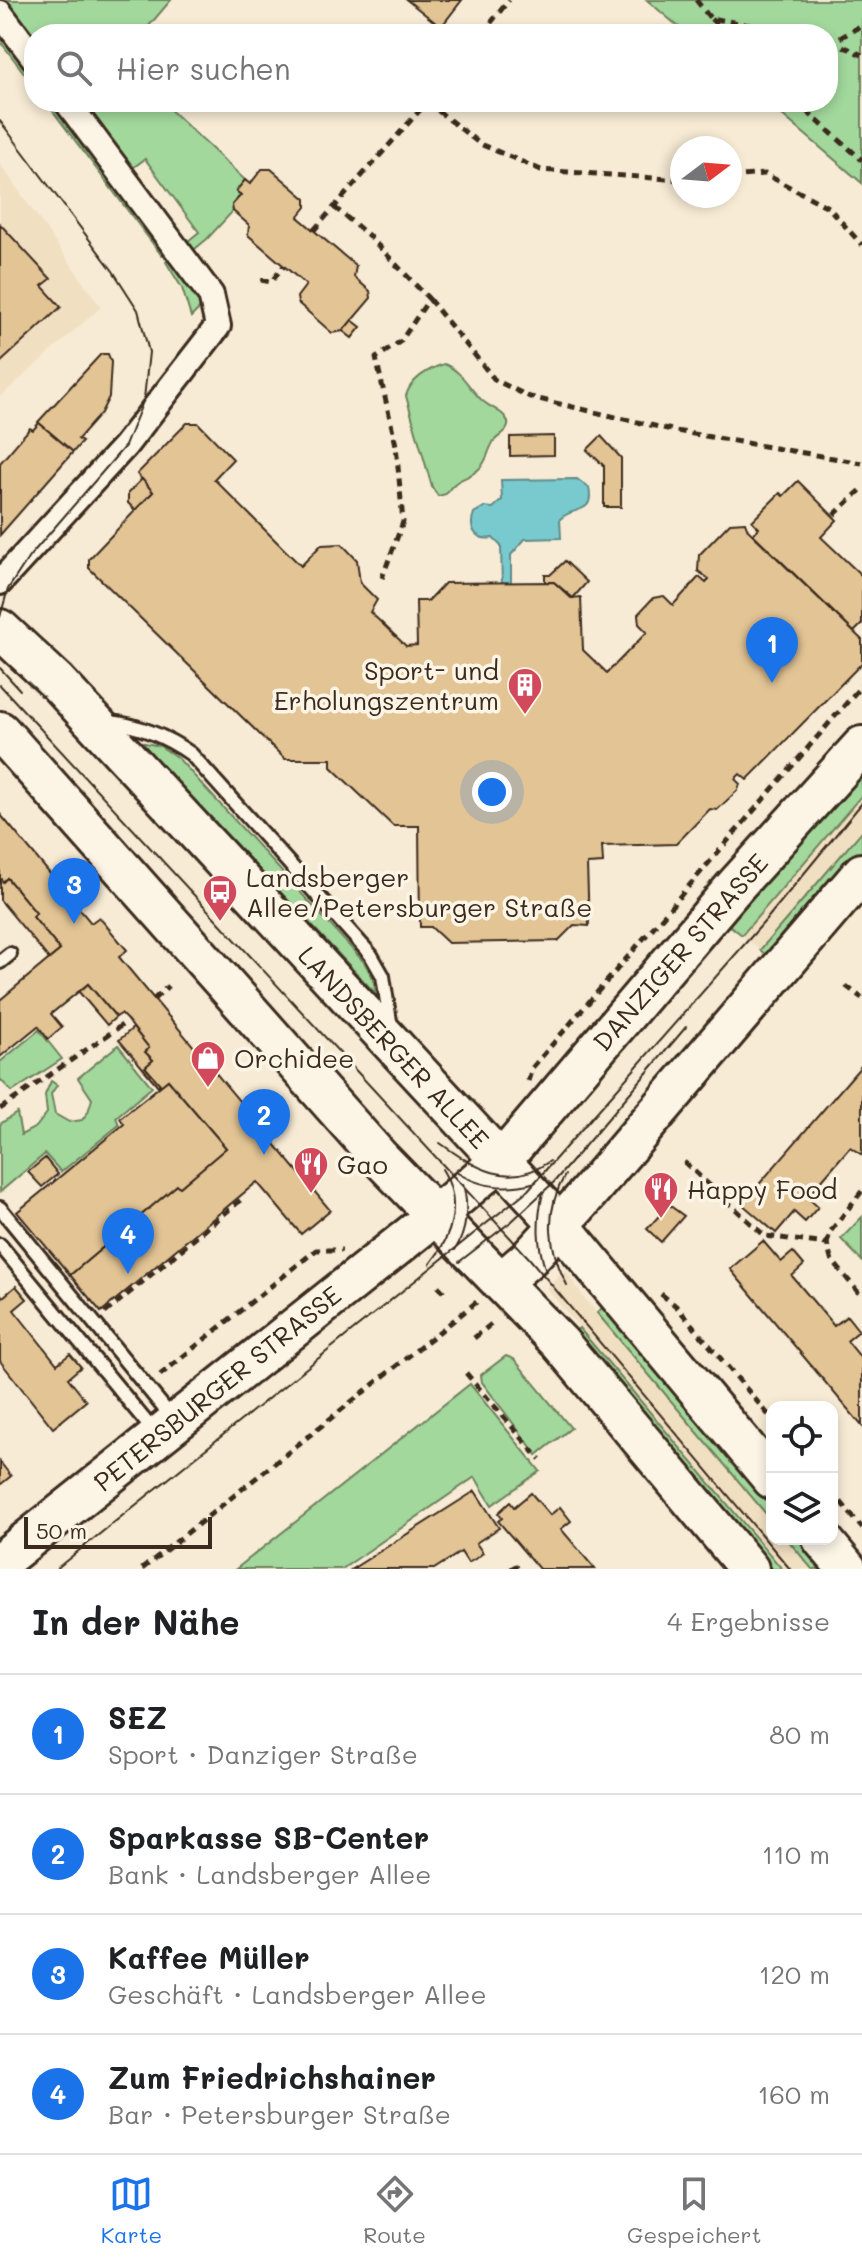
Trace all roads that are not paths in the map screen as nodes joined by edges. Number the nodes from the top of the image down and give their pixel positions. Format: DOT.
graph roads {
  1 [pos="0,13"];
  2 [pos="24,45"];
  3 [pos="74,112"];
  4 [pos="0,582"];
  5 [pos="0,629"];
  6 [pos="0,731"];
  7 [pos="862,746"];
  8 [pos="862,873"];
  9 [pos="500,1161"];
  10 [pos="0,1208"];
  11 [pos="435,1216"];
  12 [pos="560,1225"];
  13 [pos="0,1245"];
  14 [pos="501,1282"];
  15 [pos="166,1429"];
  16 [pos="767,1473"];
  17 [pos="827,1545"];
  18 [pos="0,1562"];
  19 [pos="749,1569"];
  20 [pos="847,1569"];
  1 -- 2 [label="street"];
  3 -- 4 [label="street"];
  5 -- 9 [label="main road, LANDSBERGER ALLEE"];
  6 -- 11 [label="main road"];
  7 -- 9 [label="main road, DANZIGER STRASSE"];
  8 -- 12 [label="main road"];
  9 -- 11 [label="main road, DANZIGER STRASSE"];
  9 -- 12 [label="main road, LANDSBERGER ALLEE"];
  10 -- 15 [label="lane"];
  11 -- 14 [label="main road"];
  11 -- 15 [label="main road, PETERSBURGER STRASSE"];
  12 -- 14 [label="main road"];
  12 -- 16 [label="main road, LANDSBERGER ALLEE"];
  13 -- 15 [label="lane"];
  14 -- 19 [label="main road"];
  15 -- 18 [label="main road, PETERSBURGER STRASSE"];
  17 -- 20 [label="main road"];
}
